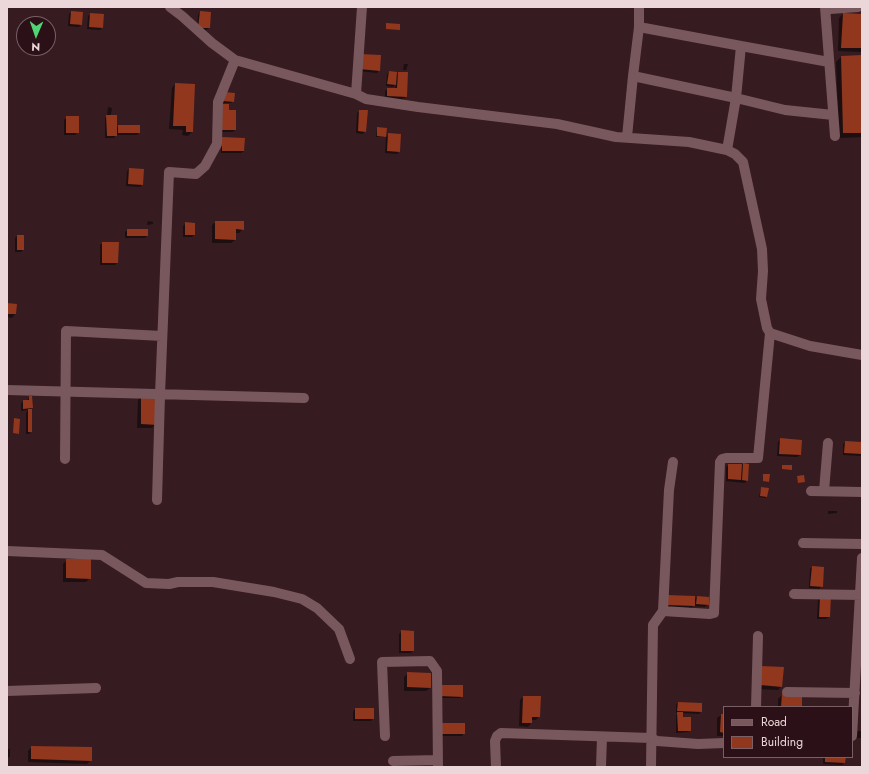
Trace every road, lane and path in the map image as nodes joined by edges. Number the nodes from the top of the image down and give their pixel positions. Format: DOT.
graph roads {
  1 [pos="170,7"];
  2 [pos="362,7"];
  3 [pos="639,7"];
  4 [pos="858,7"];
  5 [pos="828,8"];
  6 [pos="183,12"];
  7 [pos="639,27"];
  8 [pos="741,46"];
  9 [pos="234,60"];
  10 [pos="829,62"];
  11 [pos="633,76"];
  12 [pos="356,94"];
  13 [pos="736,98"];
  14 [pos="833,115"];
  15 [pos="835,136"];
  16 [pos="628,137"];
  17 [pos="727,150"];
  18 [pos="770,333"];
  19 [pos="162,336"];
  20 [pos="862,355"];
  21 [pos="7,390"];
  22 [pos="66,392"];
  23 [pos="160,395"];
  24 [pos="304,398"];
  25 [pos="828,443"];
  26 [pos="65,460"];
  27 [pos="673,462"];
  28 [pos="812,491"];
  29 [pos="824,491"];
  30 [pos="862,492"];
  31 [pos="157,500"];
  32 [pos="803,543"];
  33 [pos="862,544"];
  34 [pos="7,551"];
  35 [pos="862,558"];
  36 [pos="794,594"];
  37 [pos="861,595"];
  38 [pos="663,611"];
  39 [pos="758,636"];
  40 [pos="350,659"];
  41 [pos="96,688"];
  42 [pos="7,691"];
  43 [pos="787,692"];
  44 [pos="854,693"];
  45 [pos="756,706"];
  46 [pos="853,714"];
  47 [pos="385,736"];
  48 [pos="602,737"];
  49 [pos="651,738"];
  50 [pos="723,743"];
  51 [pos="393,761"];
  52 [pos="438,763"];
  53 [pos="496,767"];
  54 [pos="601,767"];
  55 [pos="651,767"];
  1 -- 6 [label="street"];
  2 -- 12 [label="street"];
  3 -- 7 [label="street"];
  4 -- 5 [label="street"];
  5 -- 10 [label="street"];
  6 -- 9 [label="street"];
  7 -- 8 [label="street"];
  7 -- 11 [label="street"];
  8 -- 10 [label="street"];
  8 -- 13 [label="street"];
  9 -- 12 [label="street"];
  9 -- 19 [label="street"];
  10 -- 14 [label="street"];
  11 -- 13 [label="street"];
  11 -- 16 [label="street"];
  12 -- 16 [label="street"];
  13 -- 14 [label="street"];
  13 -- 17 [label="street"];
  14 -- 15 [label="street"];
  16 -- 17 [label="street"];
  17 -- 18 [label="street"];
  18 -- 20 [label="street"];
  18 -- 38 [label="street"];
  19 -- 22 [label="street"];
  19 -- 23 [label="street"];
  21 -- 22 [label="street"];
  22 -- 23 [label="street"];
  22 -- 26 [label="street"];
  23 -- 24 [label="street"];
  23 -- 31 [label="street"];
  25 -- 29 [label="street"];
  27 -- 38 [label="street"];
  28 -- 29 [label="street"];
  29 -- 30 [label="street"];
  32 -- 33 [label="street"];
  34 -- 40 [label="street"];
  35 -- 37 [label="street"];
  36 -- 37 [label="street"];
  37 -- 44 [label="street"];
  38 -- 49 [label="street"];
  39 -- 45 [label="street"];
  41 -- 42 [label="street"];
  43 -- 44 [label="street"];
  44 -- 46 [label="street"];
  47 -- 52 [label="street"];
  48 -- 49 [label="street"];
  48 -- 53 [label="street"];
  48 -- 54 [label="street"];
  49 -- 50 [label="street"];
  49 -- 55 [label="street"];
  51 -- 52 [label="street"];
}
